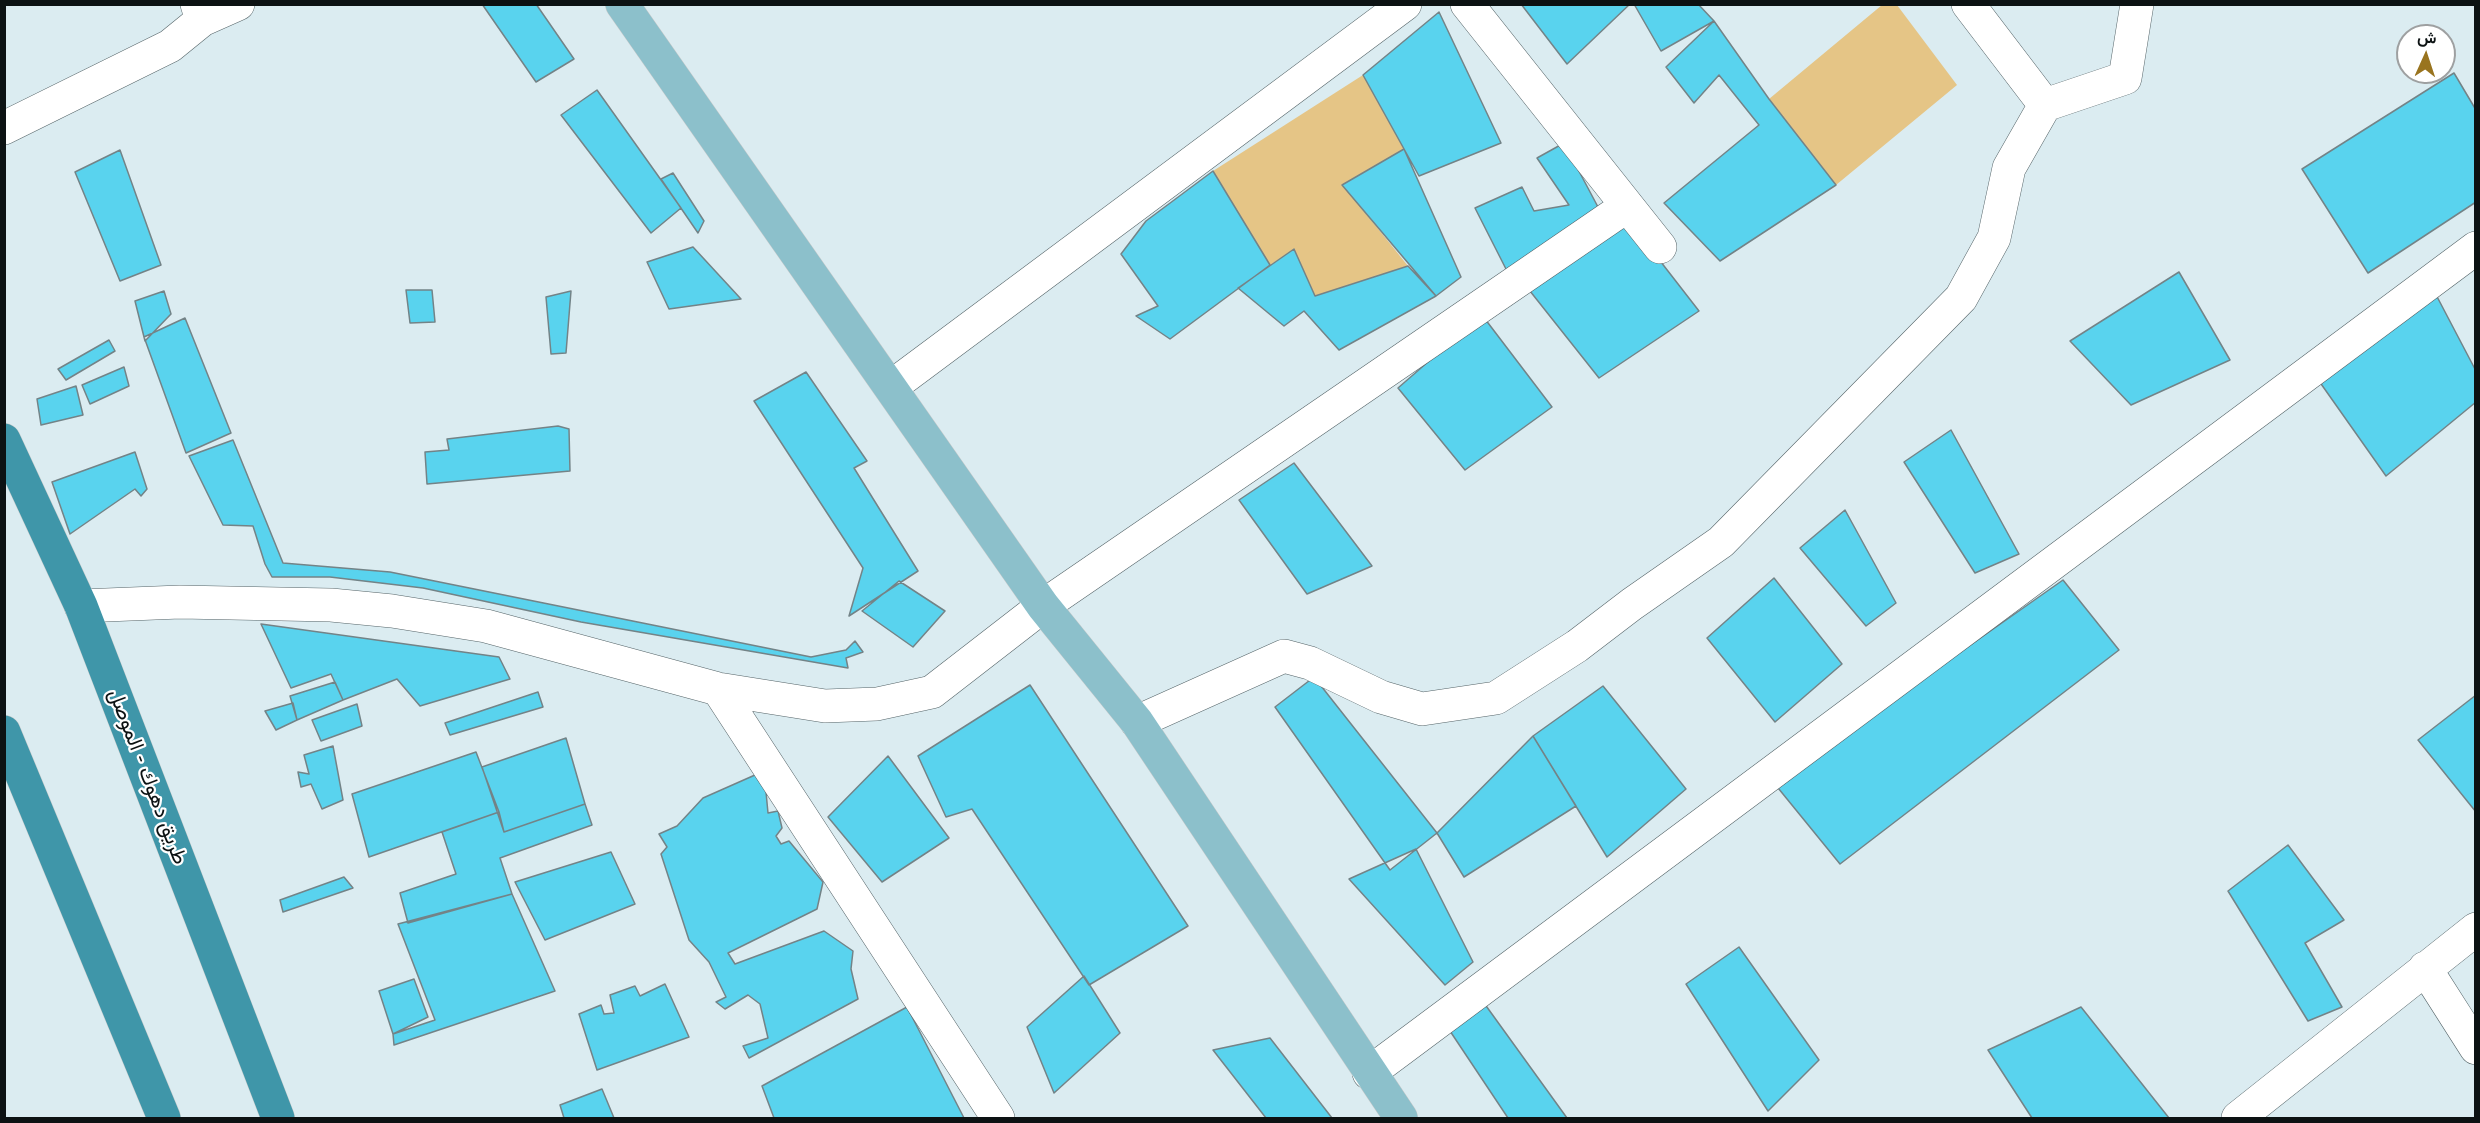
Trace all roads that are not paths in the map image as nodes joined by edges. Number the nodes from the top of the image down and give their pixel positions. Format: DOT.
graph roads {
  1 [pos="238,4"];
  2 [pos="622,4"];
  3 [pos="1405,4"];
  4 [pos="1467,4"];
  5 [pos="1968,4"];
  6 [pos="2137,4"];
  7 [pos="200,12"];
  8 [pos="2045,105"];
  9 [pos="4,128"];
  10 [pos="1627,206"];
  11 [pos="1660,247"];
  12 [pos="2475,248"];
  13 [pos="891,387"];
  14 [pos="4,440"];
  15 [pos="81,606"];
  16 [pos="1043,606"];
  17 [pos="718,688"];
  18 [pos="1137,722"];
  19 [pos="4,732"];
  20 [pos="2475,929"];
  21 [pos="2425,968"];
  22 [pos="2475,1048"];
  23 [pos="1369,1073"];
  24 [pos="164,1119"];
  25 [pos="278,1119"];
  26 [pos="998,1119"];
  27 [pos="1401,1119"];
  28 [pos="2238,1119"];
  1 -- 7 [label="street"];
  2 -- 13 [label="main road"];
  3 -- 13 [label="street"];
  4 -- 10 [label="street"];
  5 -- 8 [label="street"];
  6 -- 8 [label="street"];
  7 -- 9 [label="street"];
  8 -- 18 [label="street"];
  10 -- 11 [label="street"];
  10 -- 16 [label="street"];
  12 -- 23 [label="street"];
  13 -- 16 [label="main road"];
  14 -- 15 [label="highway, طريق دهوك - الموصل"];
  15 -- 17 [label="street"];
  15 -- 25 [label="highway, طريق دهوك - الموصل"];
  16 -- 17 [label="street"];
  16 -- 18 [label="main road"];
  17 -- 26 [label="street"];
  18 -- 23 [label="main road"];
  19 -- 24 [label="highway"];
  20 -- 21 [label="street"];
  21 -- 22 [label="street"];
  21 -- 28 [label="street"];
  23 -- 27 [label="main road"];
}
